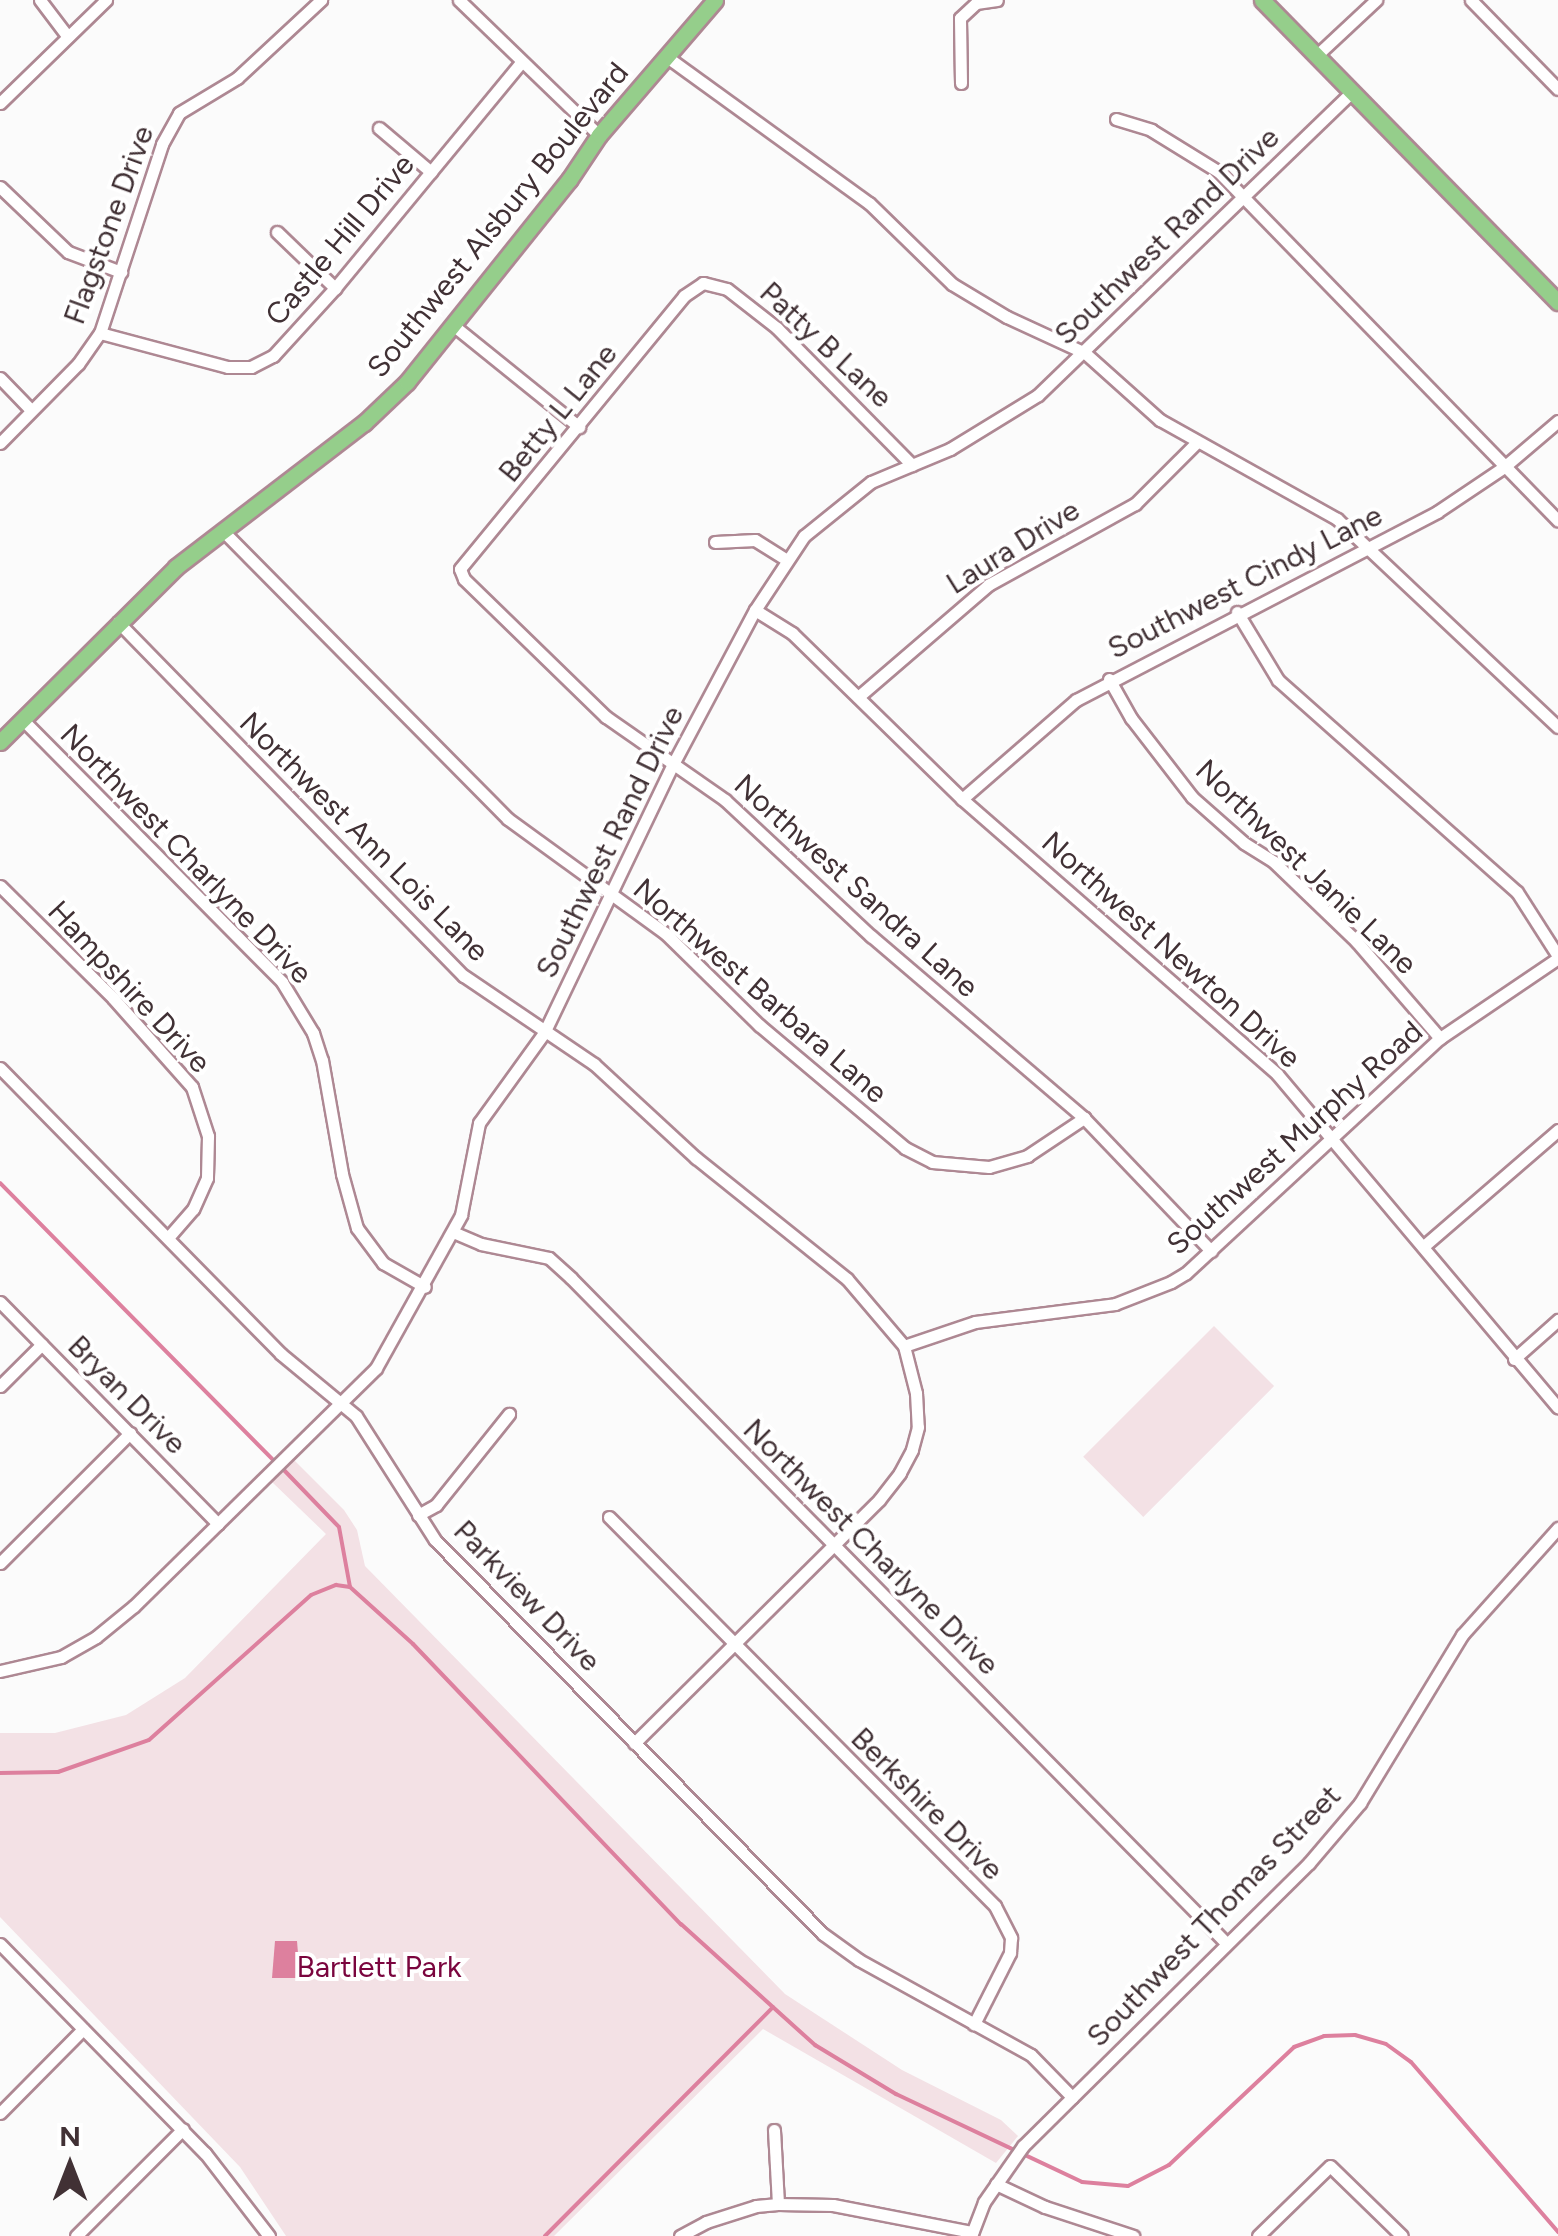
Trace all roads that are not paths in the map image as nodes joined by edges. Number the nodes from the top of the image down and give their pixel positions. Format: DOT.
graph roads {
  1 [pos="40,0"];
  2 [pos="106,0"];
  3 [pos="321,0"];
  4 [pos="459,0"];
  5 [pos="714,0"];
  6 [pos="997,0"];
  7 [pos="1262,0"];
  8 [pos="1376,0"];
  9 [pos="1471,0"];
  10 [pos="68,37"];
  11 [pos="1318,55"];
  12 [pos="667,57"];
  13 [pos="521,62"];
  14 [pos="961,83"];
  15 [pos="1558,89"];
  16 [pos="1352,92"];
  17 [pos="0,103"];
  18 [pos="1116,120"];
  19 [pos="379,128"];
  20 [pos="599,134"];
  21 [pos="431,172"];
  22 [pos="0,187"];
  23 [pos="1242,196"];
  24 [pos="278,232"];
  25 [pos="121,272"];
  26 [pos="694,287"];
  27 [pos="335,288"];
  28 [pos="1558,302"];
  29 [pos="454,326"];
  30 [pos="100,333"];
  31 [pos="1084,352"];
  32 [pos="0,378"];
  33 [pos="31,410"];
  34 [pos="1558,421"];
  35 [pos="579,427"];
  36 [pos="0,442"];
  37 [pos="1196,443"];
  38 [pos="912,465"];
  39 [pos="1504,468"];
  40 [pos="1558,520"];
  41 [pos="224,530"];
  42 [pos="714,542"];
  43 [pos="1368,548"];
  44 [pos="785,558"];
  45 [pos="460,569"];
  46 [pos="755,610"];
  47 [pos="1238,612"];
  48 [pos="118,622"];
  49 [pos="1109,679"];
  50 [pos="858,698"];
  51 [pos="22,719"];
  52 [pos="1558,727"];
  53 [pos="0,742"];
  54 [pos="673,764"];
  55 [pos="962,799"];
  56 [pos="0,886"];
  57 [pos="610,892"];
  58 [pos="1558,957"];
  59 [pos="544,1033"];
  60 [pos="1440,1038"];
  61 [pos="0,1068"];
  62 [pos="1084,1118"];
  63 [pos="1558,1130"];
  64 [pos="1332,1136"];
  65 [pos="453,1232"];
  66 [pos="168,1238"];
  67 [pos="1424,1245"];
  68 [pos="1211,1251"];
  69 [pos="425,1287"];
  70 [pos="0,1302"];
  71 [pos="1558,1320"];
  72 [pos="42,1344"];
  73 [pos="904,1346"];
  74 [pos="1514,1359"];
  75 [pos="0,1386"];
  76 [pos="340,1404"];
  77 [pos="1558,1408"];
  78 [pos="508,1414"];
  79 [pos="130,1434"];
  80 [pos="418,1514"];
  81 [pos="609,1517"];
  82 [pos="218,1524"];
  83 [pos="1558,1528"];
  84 [pos="834,1545"];
  85 [pos="0,1563"];
  86 [pos="733,1644"];
  87 [pos="0,1655"];
  88 [pos="2,1671"];
  89 [pos="634,1743"];
  90 [pos="1226,1943"];
  91 [pos="0,1944"];
  92 [pos="974,2024"];
  93 [pos="84,2029"];
  94 [pos="1072,2097"];
  95 [pos="0,2113"];
  96 [pos="183,2129"];
  97 [pos="774,2130"];
  98 [pos="996,2184"];
  99 [pos="778,2204"];
  100 [pos="972,2234"];
  101 [pos="76,2236"];
  102 [pos="269,2236"];
  103 [pos="680,2236"];
  104 [pos="1133,2236"];
  105 [pos="1258,2236"];
  106 [pos="1402,2236"];
  1 -- 10 [label="street"];
  2 -- 10 [label="street"];
  3 -- 25 [label="street, Flagstone Drive"];
  4 -- 13 [label="street"];
  5 -- 12 [label="main road, Southwest Alsbury Boulevard"];
  6 -- 14 [label="street"];
  7 -- 11 [label="main road"];
  8 -- 11 [label="street"];
  9 -- 15 [label="street"];
  10 -- 17 [label="street"];
  11 -- 16 [label="main road"];
  12 -- 20 [label="main road, Southwest Alsbury Boulevard"];
  12 -- 31 [label="street"];
  13 -- 20 [label="street"];
  13 -- 21 [label="street, Castle Hill Drive"];
  16 -- 23 [label="street, Southwest Rand Drive"];
  16 -- 28 [label="main road"];
  18 -- 23 [label="street"];
  19 -- 21 [label="street"];
  20 -- 29 [label="main road, Southwest Alsbury Boulevard"];
  21 -- 27 [label="street, Castle Hill Drive"];
  22 -- 25 [label="street"];
  23 -- 31 [label="street, Southwest Rand Drive"];
  23 -- 39 [label="street"];
  24 -- 27 [label="street"];
  25 -- 30 [label="street, Flagstone Drive"];
  26 -- 35 [label="street, Betty L Lane"];
  26 -- 38 [label="street, Patty B Lane"];
  27 -- 30 [label="street, Castle Hill Drive"];
  29 -- 35 [label="street"];
  29 -- 41 [label="main road, Southwest Alsbury Boulevard"];
  30 -- 33 [label="street, Flagstone Drive"];
  31 -- 37 [label="street"];
  31 -- 38 [label="street, Southwest Rand Drive"];
  32 -- 33 [label="street"];
  33 -- 36 [label="street, Flagstone Drive"];
  34 -- 39 [label="street, Southwest Cindy Lane"];
  35 -- 45 [label="street, Betty L Lane"];
  37 -- 43 [label="street"];
  37 -- 50 [label="street, Laura Drive"];
  38 -- 44 [label="street, Southwest Rand Drive"];
  39 -- 40 [label="street"];
  39 -- 43 [label="street, Southwest Cindy Lane"];
  41 -- 48 [label="main road, Southwest Alsbury Boulevard"];
  41 -- 57 [label="street, Northwest Barbara Lane"];
  42 -- 44 [label="street"];
  43 -- 47 [label="street, Southwest Cindy Lane"];
  43 -- 52 [label="street"];
  44 -- 46 [label="street, Southwest Rand Drive"];
  45 -- 54 [label="street, Northwest Sandra Lane"];
  46 -- 50 [label="street, Northwest Newton Drive"];
  46 -- 54 [label="street, Southwest Rand Drive"];
  47 -- 49 [label="street, Southwest Cindy Lane"];
  47 -- 58 [label="street"];
  48 -- 51 [label="main road, Southwest Alsbury Boulevard"];
  48 -- 59 [label="street, Northwest Ann Lois Lane"];
  49 -- 55 [label="street, Southwest Cindy Lane"];
  49 -- 60 [label="street, Northwest Janie Lane"];
  50 -- 55 [label="street, Northwest Newton Drive"];
  51 -- 53 [label="main road, Southwest Alsbury Boulevard"];
  51 -- 69 [label="street, Northwest Charlyne Drive"];
  54 -- 57 [label="street, Southwest Rand Drive"];
  54 -- 62 [label="street, Northwest Sandra Lane"];
  55 -- 64 [label="street, Northwest Newton Drive"];
  56 -- 66 [label="street, Hampshire Drive"];
  57 -- 59 [label="street, Southwest Rand Drive"];
  57 -- 62 [label="street, Northwest Barbara Lane"];
  58 -- 60 [label="street, Southwest Murphy Road"];
  59 -- 65 [label="street, Southwest Rand Drive"];
  59 -- 73 [label="street, Northwest Ann Lois Lane"];
  60 -- 64 [label="street, Southwest Murphy Road"];
  61 -- 66 [label="street, Parkview Drive"];
  62 -- 68 [label="street, Northwest Sandra Lane"];
  63 -- 67 [label="street"];
  64 -- 67 [label="street, Northwest Newton Drive"];
  64 -- 68 [label="street, Southwest Murphy Road"];
  65 -- 69 [label="street, Southwest Rand Drive"];
  65 -- 84 [label="street, Northwest Charlyne Drive"];
  66 -- 76 [label="street, Parkview Drive"];
  67 -- 74 [label="street, Northwest Newton Drive"];
  68 -- 73 [label="street, Southwest Murphy Road"];
  69 -- 76 [label="street, Southwest Rand Drive"];
  70 -- 72 [label="street, Bryan Drive"];
  71 -- 74 [label="street"];
  72 -- 75 [label="street"];
  72 -- 79 [label="street, Bryan Drive"];
  73 -- 84 [label="street"];
  74 -- 77 [label="street, Northwest Newton Drive"];
  76 -- 80 [label="street, Parkview Drive"];
  76 -- 82 [label="street, Southwest Rand Drive"];
  78 -- 80 [label="street"];
  79 -- 82 [label="street, Bryan Drive"];
  79 -- 85 [label="street"];
  80 -- 89 [label="street, Parkview Drive"];
  81 -- 86 [label="street, Berkshire Drive"];
  82 -- 88 [label="street, Southwest Rand Drive"];
  83 -- 90 [label="street, Southwest Thomas Street"];
  84 -- 86 [label="street"];
  84 -- 90 [label="street, Northwest Charlyne Drive"];
  86 -- 89 [label="street"];
  86 -- 92 [label="street, Berkshire Drive"];
  87 -- 88 [label="street"];
  89 -- 92 [label="street, Parkview Drive"];
  90 -- 94 [label="street, Southwest Thomas Street"];
  91 -- 93 [label="street"];
  92 -- 94 [label="street, Parkview Drive"];
  93 -- 95 [label="street"];
  93 -- 96 [label="street"];
  94 -- 98 [label="street, Southwest Thomas Street"];
  96 -- 101 [label="street"];
  96 -- 102 [label="street"];
  97 -- 99 [label="street"];
  98 -- 100 [label="street, Southwest Thomas Street"];
  98 -- 104 [label="street"];
  99 -- 100 [label="street"];
  99 -- 103 [label="street"];
  105 -- 106 [label="street"];
}
